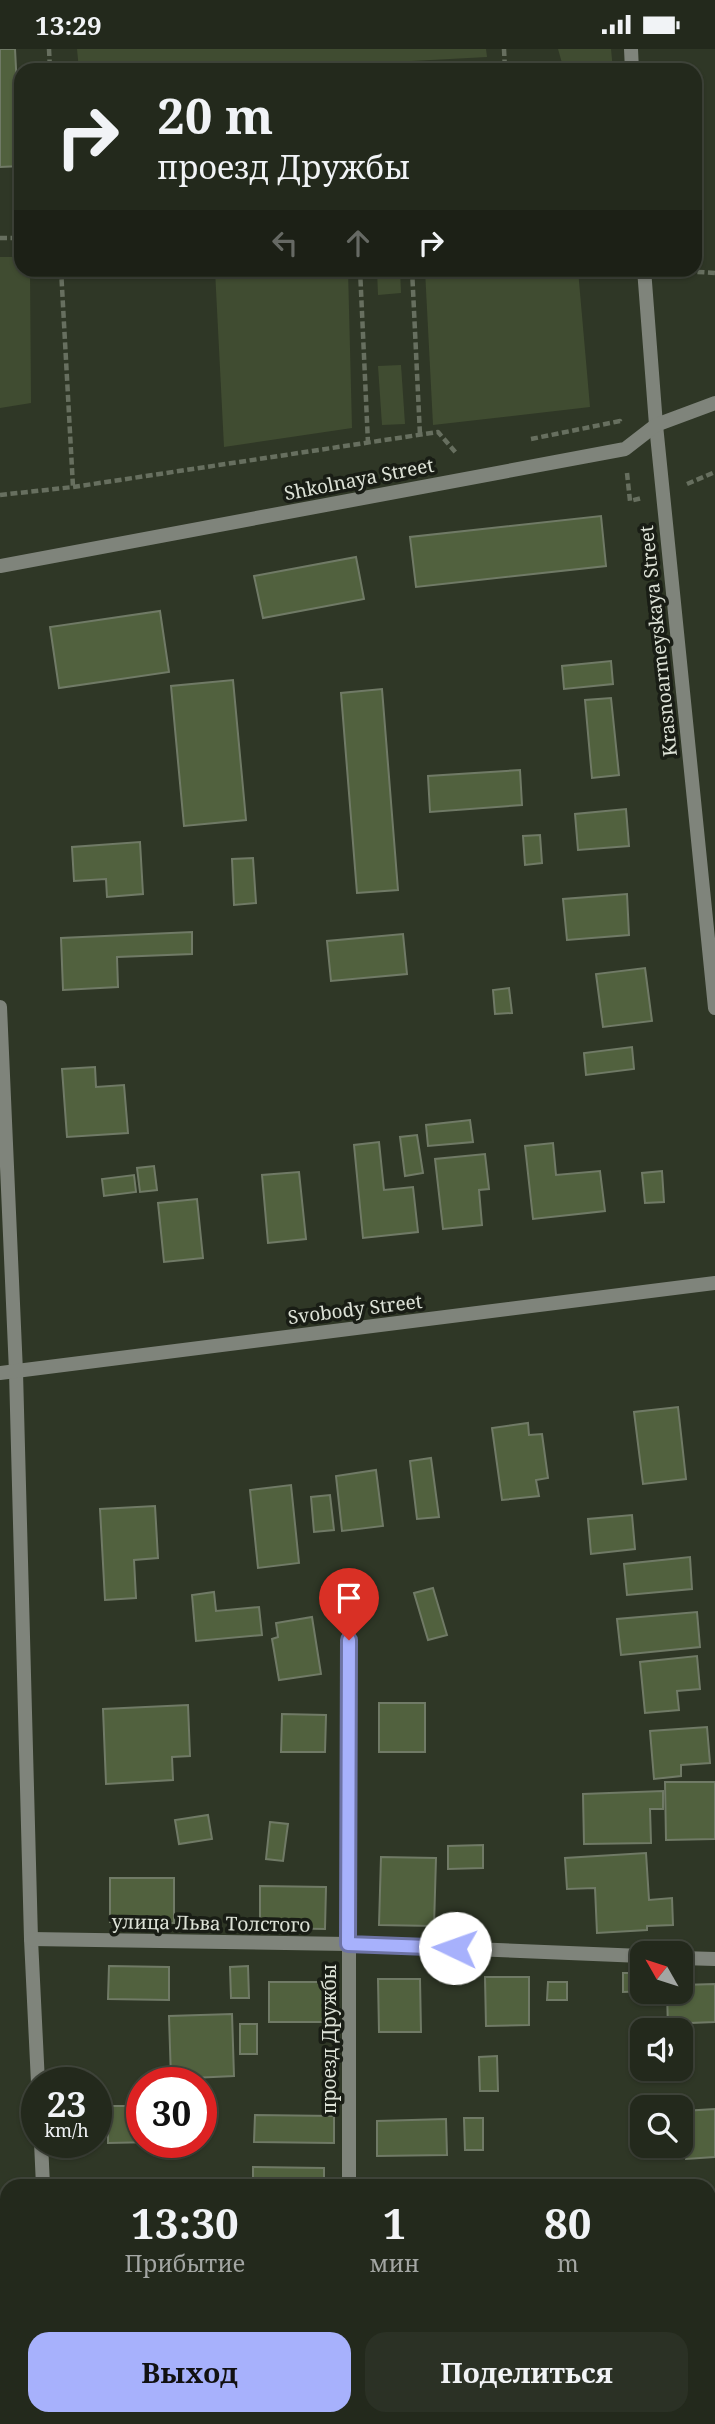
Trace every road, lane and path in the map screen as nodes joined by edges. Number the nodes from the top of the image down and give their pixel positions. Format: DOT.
graph roads {
  1 [pos="61,277"];
  2 [pos="360,277"];
  3 [pos="412,277"];
  4 [pos="645,277"];
  5 [pos="715,403"];
  6 [pos="656,425"];
  7 [pos="420,435"];
  8 [pos="524,440"];
  9 [pos="368,443"];
  10 [pos="625,449"];
  11 [pos="470,452"];
  12 [pos="715,472"];
  13 [pos="73,487"];
  14 [pos="663,493"];
  15 [pos="0,495"];
  16 [pos="0,566"];
  17 [pos="0,1007"];
  18 [pos="715,1008"];
  19 [pos="715,1283"];
  20 [pos="16,1372"];
  21 [pos="0,1373"];
  22 [pos="349,1640"];
  23 [pos="31,1939"];
  24 [pos="348,1944"];
  25 [pos="630,1956"];
  26 [pos="693,1958"];
  27 [pos="715,1959"];
  28 [pos="37,2067"];
  29 [pos="42,2158"];
  30 [pos="43,2179"];
  31 [pos="349,2179"];
  1 -- 13 [label="path"];
  2 -- 9 [label="path"];
  3 -- 7 [label="path"];
  4 -- 6 [label="street, Krasnoarmeyskaya Street"];
  5 -- 6 [label="street, Shkolnaya Street"];
  6 -- 10 [label="street, Shkolnaya Street"];
  6 -- 14 [label="street, Krasnoarmeyskaya Street"];
  7 -- 9 [label="path"];
  7 -- 11 [label="path"];
  8 -- 10 [label="path"];
  9 -- 13 [label="path"];
  10 -- 14 [label="path"];
  10 -- 16 [label="street, Shkolnaya Street"];
  12 -- 14 [label="path"];
  13 -- 15 [label="path"];
  14 -- 18 [label="street, Krasnoarmeyskaya Street"];
  17 -- 20 [label="street"];
  19 -- 20 [label="street, Svobody Street"];
  20 -- 21 [label="street, Svobody Street"];
  20 -- 23 [label="street"];
  22 -- 24 [label="street, проезд Дружбы"];
  23 -- 24 [label="street, улица Льва Толстого"];
  23 -- 28 [label="street"];
  24 -- 25 [label="street, улица Льва Толстого"];
  24 -- 31 [label="street, проезд Дружбы"];
  26 -- 27 [label="street"];
  29 -- 30 [label="street"];
}
